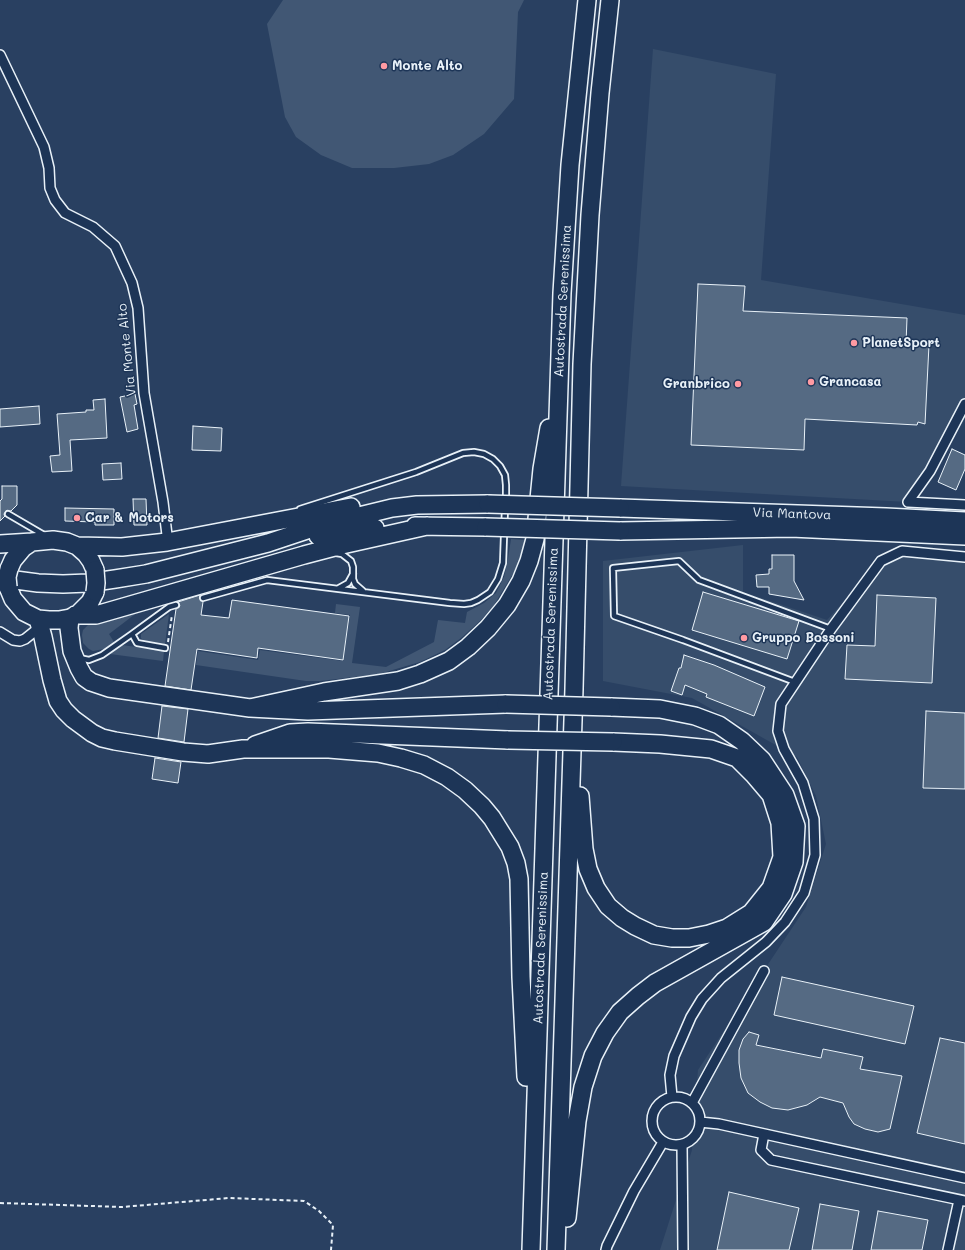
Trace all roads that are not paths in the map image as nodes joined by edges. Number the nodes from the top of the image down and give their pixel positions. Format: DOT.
graph roads {
  1 [pos="587,0"];
  2 [pos="610,0"];
  3 [pos="0,55"];
  4 [pos="560,348"];
  5 [pos="965,404"];
  6 [pos="417,505"];
  7 [pos="965,505"];
  8 [pos="296,510"];
  9 [pos="8,514"];
  10 [pos="282,514"];
  11 [pos="965,521"];
  12 [pos="427,526"];
  13 [pos="233,530"];
  14 [pos="965,536"];
  15 [pos="53,540"];
  16 [pos="32,542"];
  17 [pos="167,542"];
  18 [pos="268,543"];
  19 [pos="0,544"];
  20 [pos="77,546"];
  21 [pos="304,555"];
  22 [pos="965,557"];
  23 [pos="353,573"];
  24 [pos="6,578"];
  25 [pos="334,588"];
  26 [pos="369,593"];
  27 [pos="203,598"];
  28 [pos="0,602"];
  29 [pos="174,605"];
  30 [pos="18,606"];
  31 [pos="72,616"];
  32 [pos="39,623"];
  33 [pos="831,629"];
  34 [pos="0,632"];
  35 [pos="132,634"];
  36 [pos="166,648"];
  37 [pos="72,651"];
  38 [pos="795,682"];
  39 [pos="574,689"];
  40 [pos="250,708"];
  41 [pos="243,749"];
  42 [pos="764,972"];
  43 [pos="672,1097"];
  44 [pos="692,1102"];
  45 [pos="700,1122"];
  46 [pos="764,1134"];
  47 [pos="663,1142"];
  48 [pos="682,1145"];
  49 [pos="965,1178"];
  50 [pos="962,1200"];
  51 [pos="533,1201"];
  52 [pos="531,1250"];
  53 [pos="556,1250"];
  54 [pos="563,1250"];
  55 [pos="606,1250"];
  56 [pos="683,1250"];
  57 [pos="948,1250"];
  1 -- 4 [label="highway, Autostrada Serenissima"];
  2 -- 39 [label="highway, Autostrada Serenissima"];
  3 -- 17 [label="street, Via Monte Alto"];
  4 -- 40 [label="highway"];
  4 -- 51 [label="highway, Autostrada Serenissima"];
  5 -- 7 [label="street"];
  6 -- 11 [label="highway, Via Mantova, bridge"];
  6 -- 13 [label="highway"];
  6 -- 18 [label="highway"];
  8 -- 26 [label="lane"];
  9 -- 15 [label="lane"];
  10 -- 13 [label="lane"];
  12 -- 14 [label="highway, Via Mantova, bridge"];
  12 -- 18 [label="highway"];
  12 -- 21 [label="highway"];
  13 -- 17 [label="highway"];
  15 -- 16 [label="highway"];
  15 -- 20 [label="highway"];
  16 -- 19 [label="highway"];
  16 -- 24 [label="highway"];
  17 -- 20 [label="highway"];
  18 -- 24 [label="highway"];
  20 -- 31 [label="highway, bridge"];
  21 -- 23 [label="lane"];
  21 -- 31 [label="highway"];
  22 -- 33 [label="street"];
  23 -- 25 [label="lane"];
  23 -- 26 [label="lane"];
  24 -- 30 [label="highway"];
  25 -- 26 [label="lane"];
  25 -- 27 [label="lane"];
  28 -- 30 [label="highway"];
  29 -- 35 [label="lane"];
  30 -- 32 [label="highway"];
  31 -- 32 [label="highway"];
  31 -- 37 [label="highway"];
  32 -- 34 [label="street"];
  32 -- 41 [label="highway"];
  33 -- 38 [label="street"];
  33 -- 38 [label="lane"];
  35 -- 36 [label="lane"];
  35 -- 37 [label="lane"];
  37 -- 40 [label="highway"];
  38 -- 43 [label="street"];
  39 -- 41 [label="highway, bridge"];
  39 -- 53 [label="highway, Autostrada Serenissima"];
  40 -- 54 [label="highway, bridge"];
  41 -- 51 [label="highway"];
  42 -- 44 [label="street"];
  43 -- 44 [label="street"];
  43 -- 47 [label="street"];
  44 -- 45 [label="street"];
  45 -- 46 [label="street"];
  45 -- 48 [label="street"];
  46 -- 49 [label="street"];
  46 -- 50 [label="street"];
  47 -- 48 [label="street"];
  47 -- 55 [label="street"];
  48 -- 56 [label="street"];
  50 -- 57 [label="street"];
  51 -- 52 [label="highway, Autostrada Serenissima"];
}
